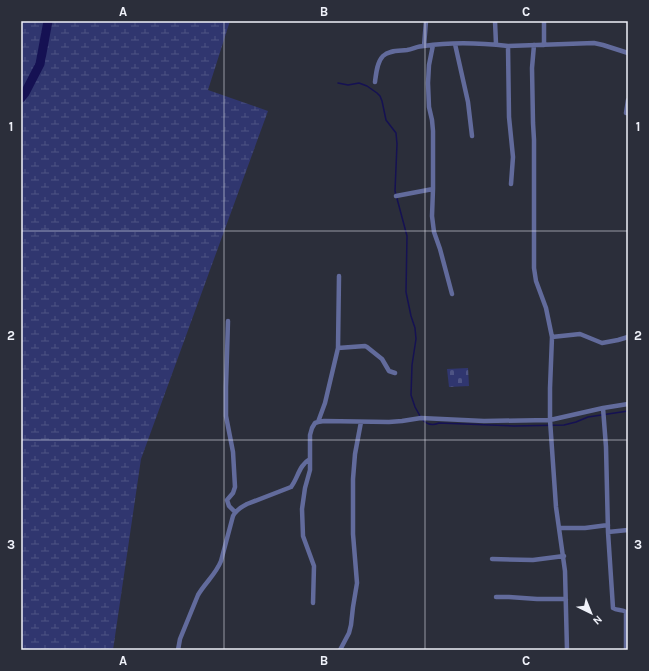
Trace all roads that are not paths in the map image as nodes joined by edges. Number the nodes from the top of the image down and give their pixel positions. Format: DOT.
graph roads {
  1 [pos="426,21"];
  2 [pos="495,21"];
  3 [pos="544,21"];
  4 [pos="454,44"];
  5 [pos="496,44"];
  6 [pos="433,45"];
  7 [pos="534,45"];
  8 [pos="544,45"];
  9 [pos="424,46"];
  10 [pos="508,46"];
  11 [pos="628,53"];
  12 [pos="375,82"];
  13 [pos="628,100"];
  14 [pos="626,113"];
  15 [pos="472,136"];
  16 [pos="511,184"];
  17 [pos="433,189"];
  18 [pos="396,196"];
  19 [pos="339,276"];
  20 [pos="452,294"];
  21 [pos="228,321"];
  22 [pos="552,337"];
  23 [pos="628,337"];
  24 [pos="338,348"];
  25 [pos="395,372"];
  26 [pos="628,404"];
  27 [pos="603,408"];
  28 [pos="550,420"];
  29 [pos="318,422"];
  30 [pos="361,422"];
  31 [pos="310,459"];
  32 [pos="235,512"];
  33 [pos="608,525"];
  34 [pos="560,528"];
  35 [pos="628,530"];
  36 [pos="608,532"];
  37 [pos="564,556"];
  38 [pos="492,559"];
  39 [pos="496,598"];
  40 [pos="566,598"];
  41 [pos="313,603"];
  42 [pos="178,650"];
  43 [pos="340,650"];
  44 [pos="567,650"];
  45 [pos="626,650"];
  1 -- 9 [label="street"];
  2 -- 5 [label="street"];
  3 -- 8 [label="street"];
  4 -- 5 [label="street"];
  4 -- 6 [label="street"];
  4 -- 15 [label="street"];
  5 -- 10 [label="street"];
  6 -- 9 [label="street"];
  6 -- 17 [label="street"];
  7 -- 8 [label="street"];
  7 -- 10 [label="street"];
  7 -- 22 [label="street"];
  8 -- 11 [label="street"];
  9 -- 12 [label="street"];
  10 -- 16 [label="street"];
  13 -- 14 [label="street"];
  17 -- 18 [label="street"];
  17 -- 20 [label="street"];
  19 -- 24 [label="street"];
  21 -- 32 [label="street"];
  22 -- 23 [label="street"];
  22 -- 28 [label="street"];
  24 -- 25 [label="street"];
  24 -- 29 [label="street"];
  26 -- 27 [label="street"];
  27 -- 28 [label="street"];
  27 -- 33 [label="street"];
  28 -- 30 [label="street"];
  28 -- 34 [label="street"];
  29 -- 30 [label="street"];
  29 -- 31 [label="street"];
  30 -- 43 [label="street"];
  31 -- 32 [label="street"];
  31 -- 41 [label="street"];
  32 -- 42 [label="street"];
  33 -- 34 [label="street"];
  33 -- 36 [label="street"];
  34 -- 37 [label="street"];
  35 -- 36 [label="street"];
  36 -- 45 [label="street"];
  37 -- 38 [label="street"];
  37 -- 40 [label="street"];
  39 -- 40 [label="street"];
  40 -- 44 [label="street"];
}
